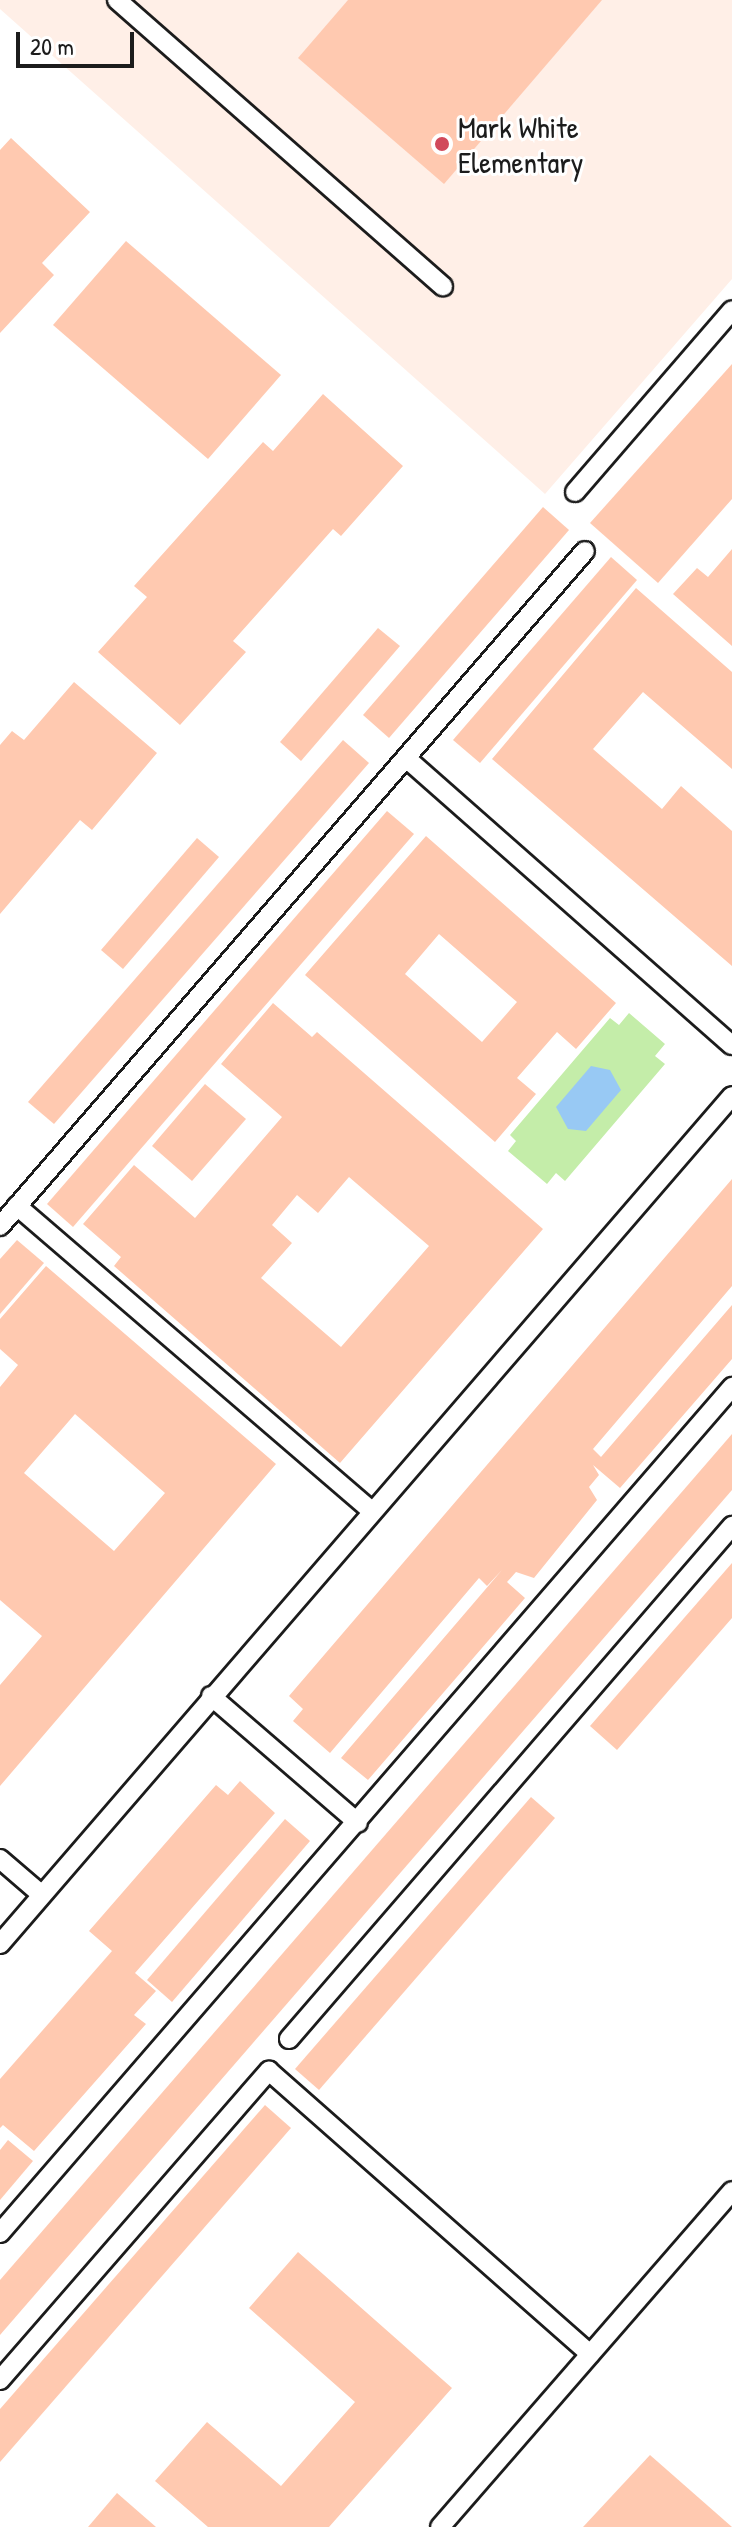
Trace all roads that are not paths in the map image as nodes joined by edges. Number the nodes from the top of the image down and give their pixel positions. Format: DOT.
graph roads {
  1 [pos="117,0"];
  2 [pos="443,286"];
  3 [pos="732,310"];
  4 [pos="575,492"];
  5 [pos="585,551"];
  6 [pos="406,758"];
  7 [pos="732,1045"];
  8 [pos="732,1096"];
  9 [pos="17,1206"];
  10 [pos="0,1226"];
  11 [pos="732,1387"];
  12 [pos="372,1511"];
  13 [pos="732,1526"];
  14 [pos="211,1696"];
  15 [pos="358,1823"];
  16 [pos="0,1859"];
  17 [pos="42,1895"];
  18 [pos="0,1944"];
  19 [pos="289,2039"];
  20 [pos="732,2191"];
  21 [pos="0,2233"];
  22 [pos="590,2354"];
  23 [pos="0,2380"];
  24 [pos="440,2527"];
  1 -- 2 [label="lane"];
  3 -- 4 [label="lane"];
  5 -- 6 [label="lane"];
  6 -- 7 [label="lane"];
  6 -- 9 [label="lane"];
  8 -- 12 [label="lane"];
  9 -- 10 [label="lane"];
  9 -- 12 [label="lane"];
  11 -- 15 [label="lane"];
  12 -- 14 [label="lane"];
  13 -- 19 [label="lane"];
  14 -- 15 [label="lane"];
  14 -- 17 [label="lane"];
  15 -- 21 [label="lane"];
  16 -- 17 [label="lane"];
  17 -- 18 [label="lane"];
  20 -- 22 [label="lane"];
  22 -- 23 [label="lane"];
  22 -- 24 [label="lane"];
}
